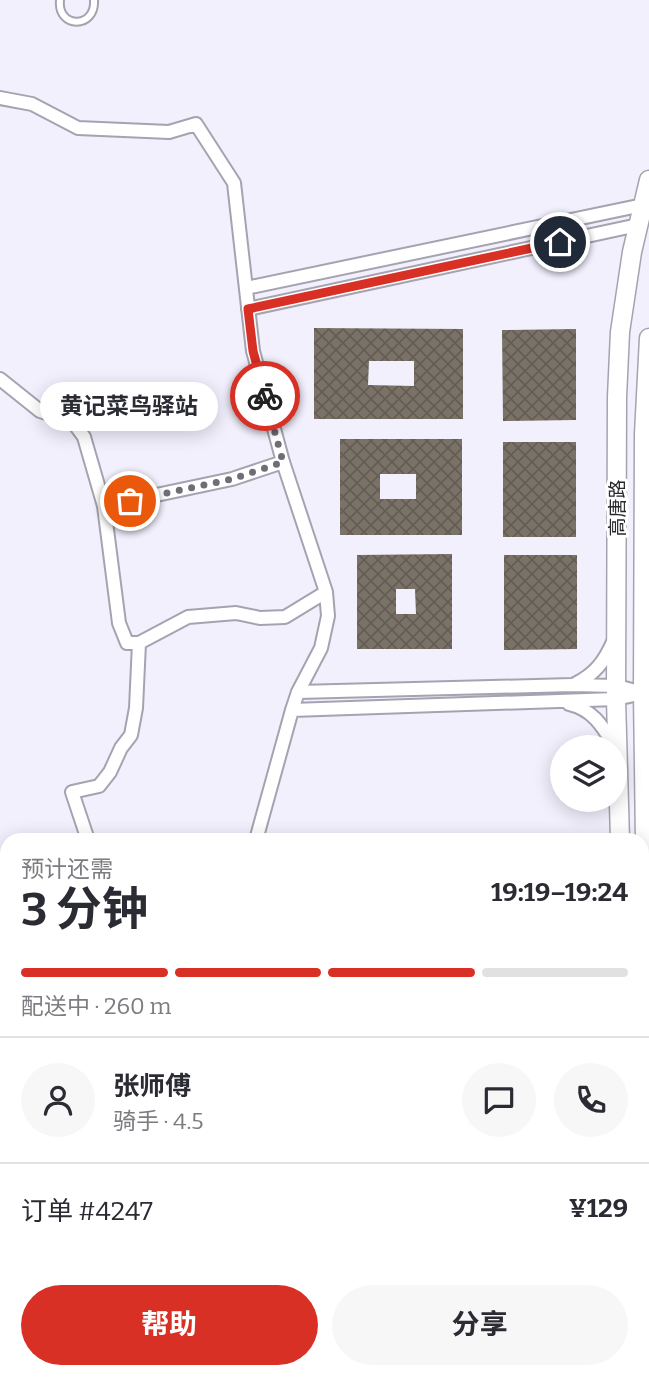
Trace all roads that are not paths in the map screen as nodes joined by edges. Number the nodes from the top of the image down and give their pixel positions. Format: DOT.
graph roads {
  1 [pos="60,0"];
  2 [pos="97,0"];
  3 [pos="0,98"];
  4 [pos="649,180"];
  5 [pos="643,205"];
  6 [pos="638,225"];
  7 [pos="246,288"];
  8 [pos="248,309"];
  9 [pos="649,338"];
  10 [pos="0,379"];
  11 [pos="283,462"];
  12 [pos="104,506"];
  13 [pos="326,592"];
  14 [pos="617,632"];
  15 [pos="139,643"];
  16 [pos="572,685"];
  17 [pos="298,692"];
  18 [pos="617,692"];
  19 [pos="643,693"];
  20 [pos="559,701"];
  21 [pos="292,710"];
  22 [pos="607,735"];
  23 [pos="617,735"];
  24 [pos="619,812"];
  25 [pos="87,833"];
  26 [pos="258,833"];
  27 [pos="620,833"];
  28 [pos="645,833"];
  1 -- 2 [label="lane"];
  3 -- 7 [label="street"];
  4 -- 5 [label="street, 高唐路"];
  5 -- 6 [label="street, 高唐路"];
  5 -- 7 [label="street"];
  6 -- 8 [label="street"];
  6 -- 14 [label="street, 高唐路"];
  7 -- 8 [label="street"];
  8 -- 11 [label="street"];
  9 -- 19 [label="street, 高唐路"];
  10 -- 12 [label="street"];
  11 -- 12 [label="street"];
  11 -- 13 [label="street"];
  12 -- 15 [label="street"];
  13 -- 15 [label="street"];
  13 -- 17 [label="street"];
  14 -- 16 [label="street"];
  14 -- 18 [label="street, 高唐路"];
  15 -- 25 [label="street"];
  16 -- 17 [label="street"];
  16 -- 18 [label="street"];
  17 -- 21 [label="street"];
  18 -- 19 [label="street"];
  18 -- 20 [label="street"];
  18 -- 23 [label="street, 高唐路"];
  19 -- 28 [label="street, 高唐路"];
  20 -- 21 [label="street"];
  20 -- 22 [label="street"];
  21 -- 26 [label="street"];
  24 -- 27 [label="street, 高唐路"];
}
